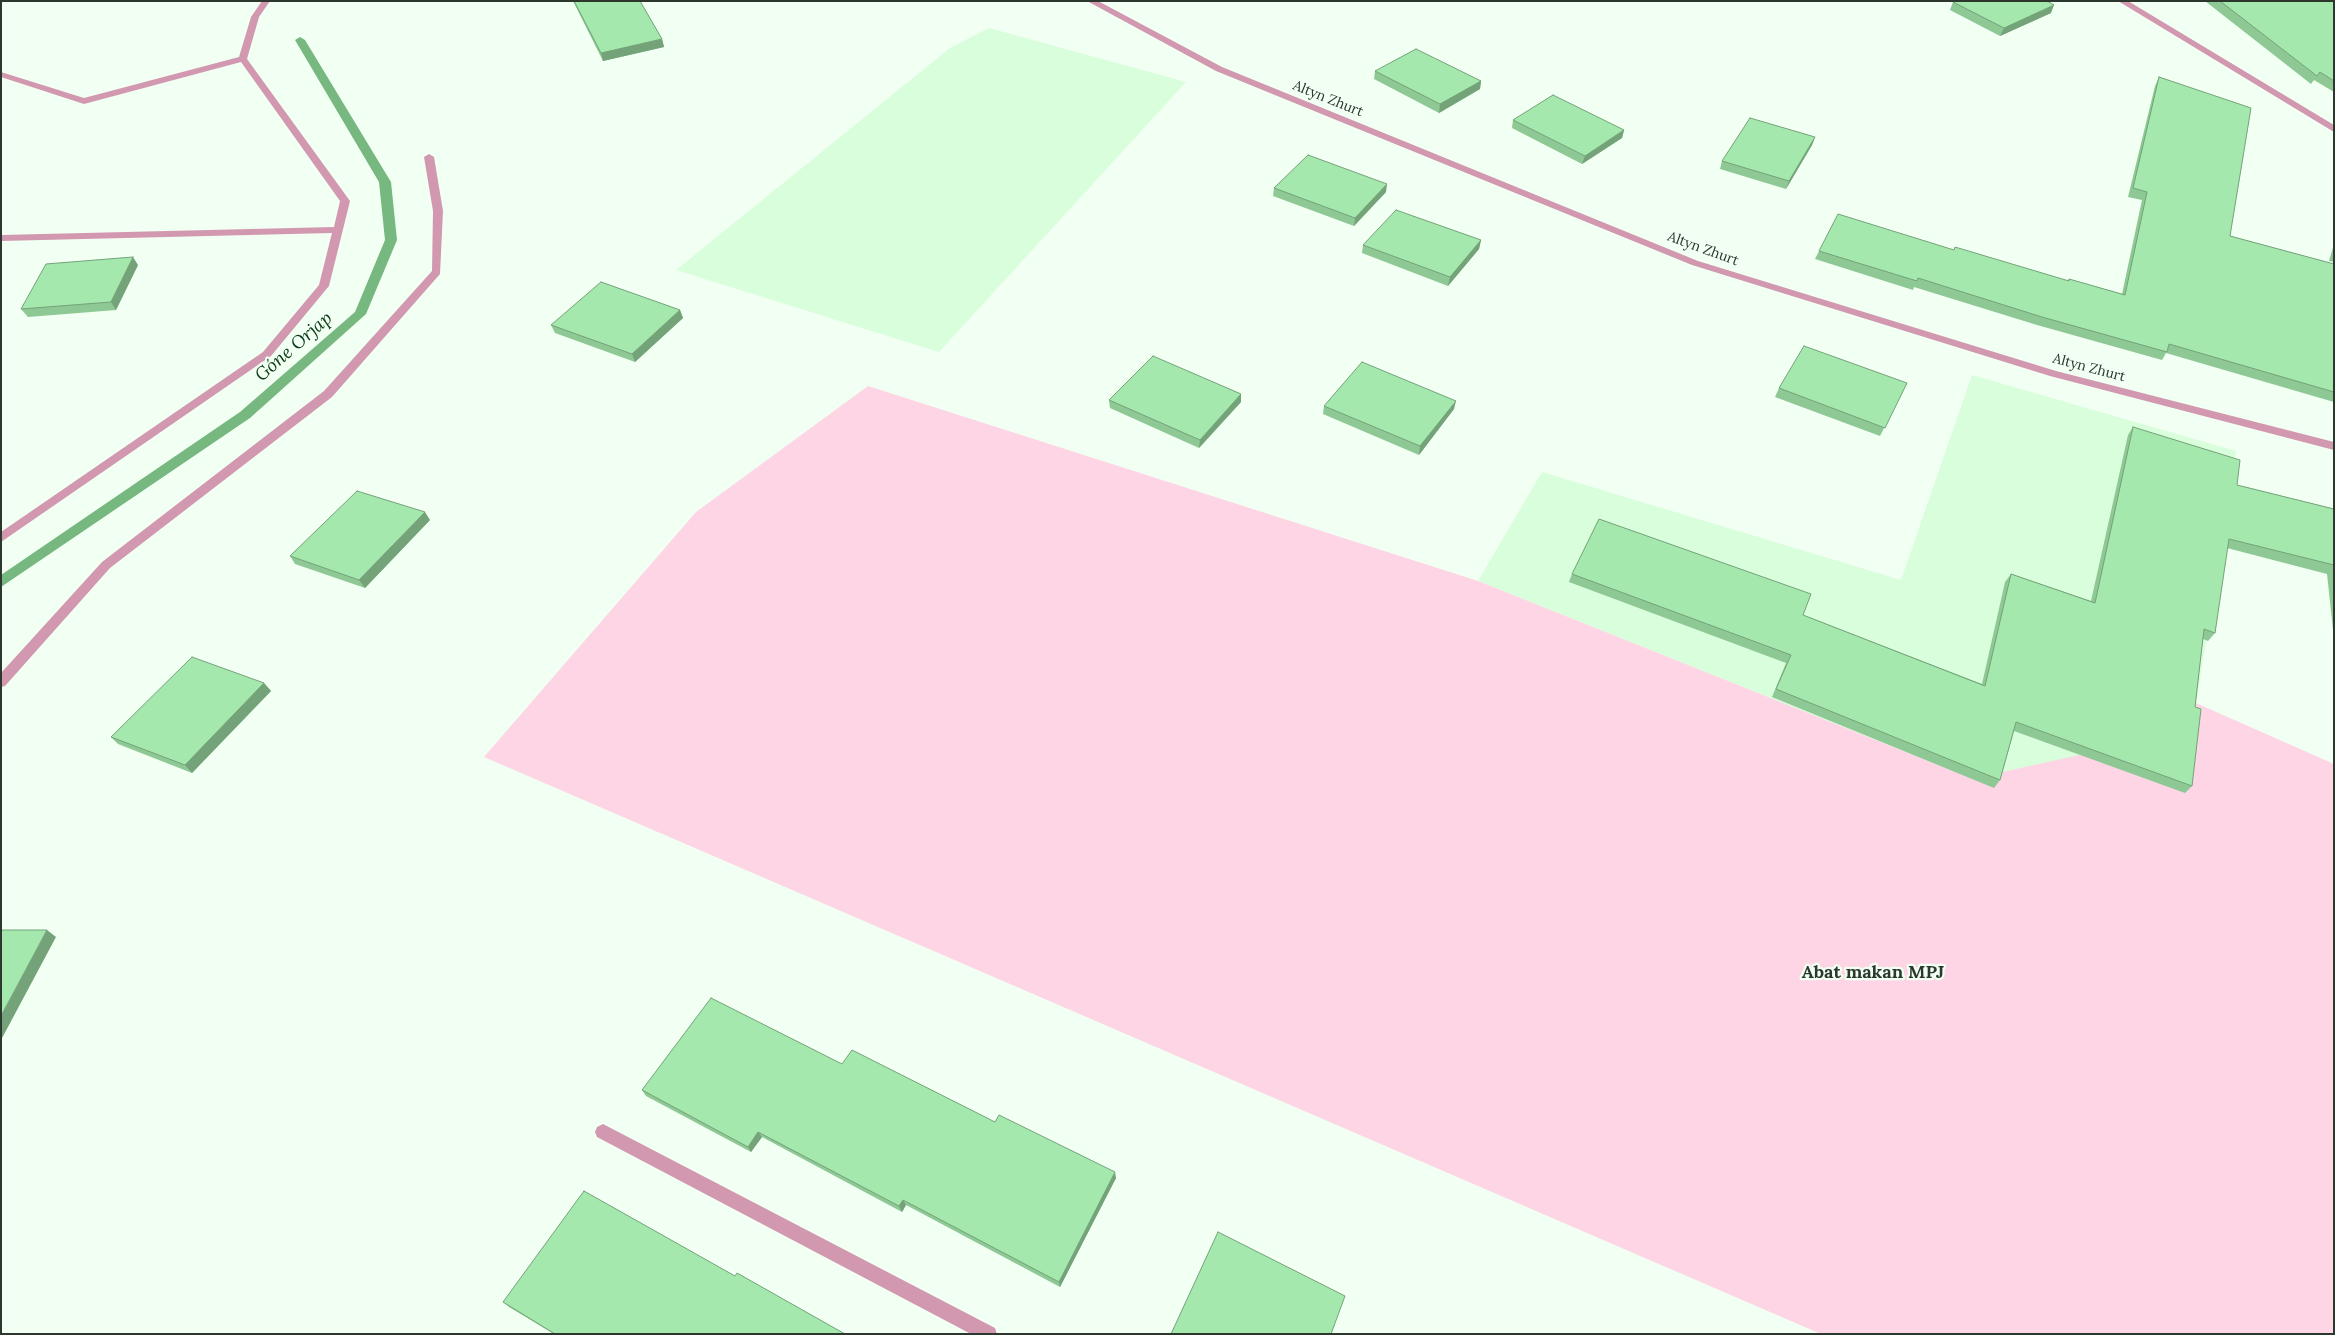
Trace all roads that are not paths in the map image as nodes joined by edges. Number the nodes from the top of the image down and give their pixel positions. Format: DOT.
graph roads {
  1 [pos="266,1"];
  2 [pos="1091,1"];
  3 [pos="2122,1"];
  4 [pos="243,59"];
  5 [pos="1,74"];
  6 [pos="2334,129"];
  7 [pos="429,157"];
  8 [pos="338,230"];
  9 [pos="1,238"];
  10 [pos="2334,446"];
  11 [pos="1,538"];
  12 [pos="1,682"];
  13 [pos="603,1132"];
  14 [pos="989,1334"];
  1 -- 4 [label="street"];
  2 -- 10 [label="street, Altyn Zhurt"];
  3 -- 6 [label="street"];
  4 -- 5 [label="street"];
  4 -- 8 [label="street"];
  7 -- 12 [label="street"];
  8 -- 9 [label="street"];
  8 -- 11 [label="street"];
  13 -- 14 [label="street"];
}
